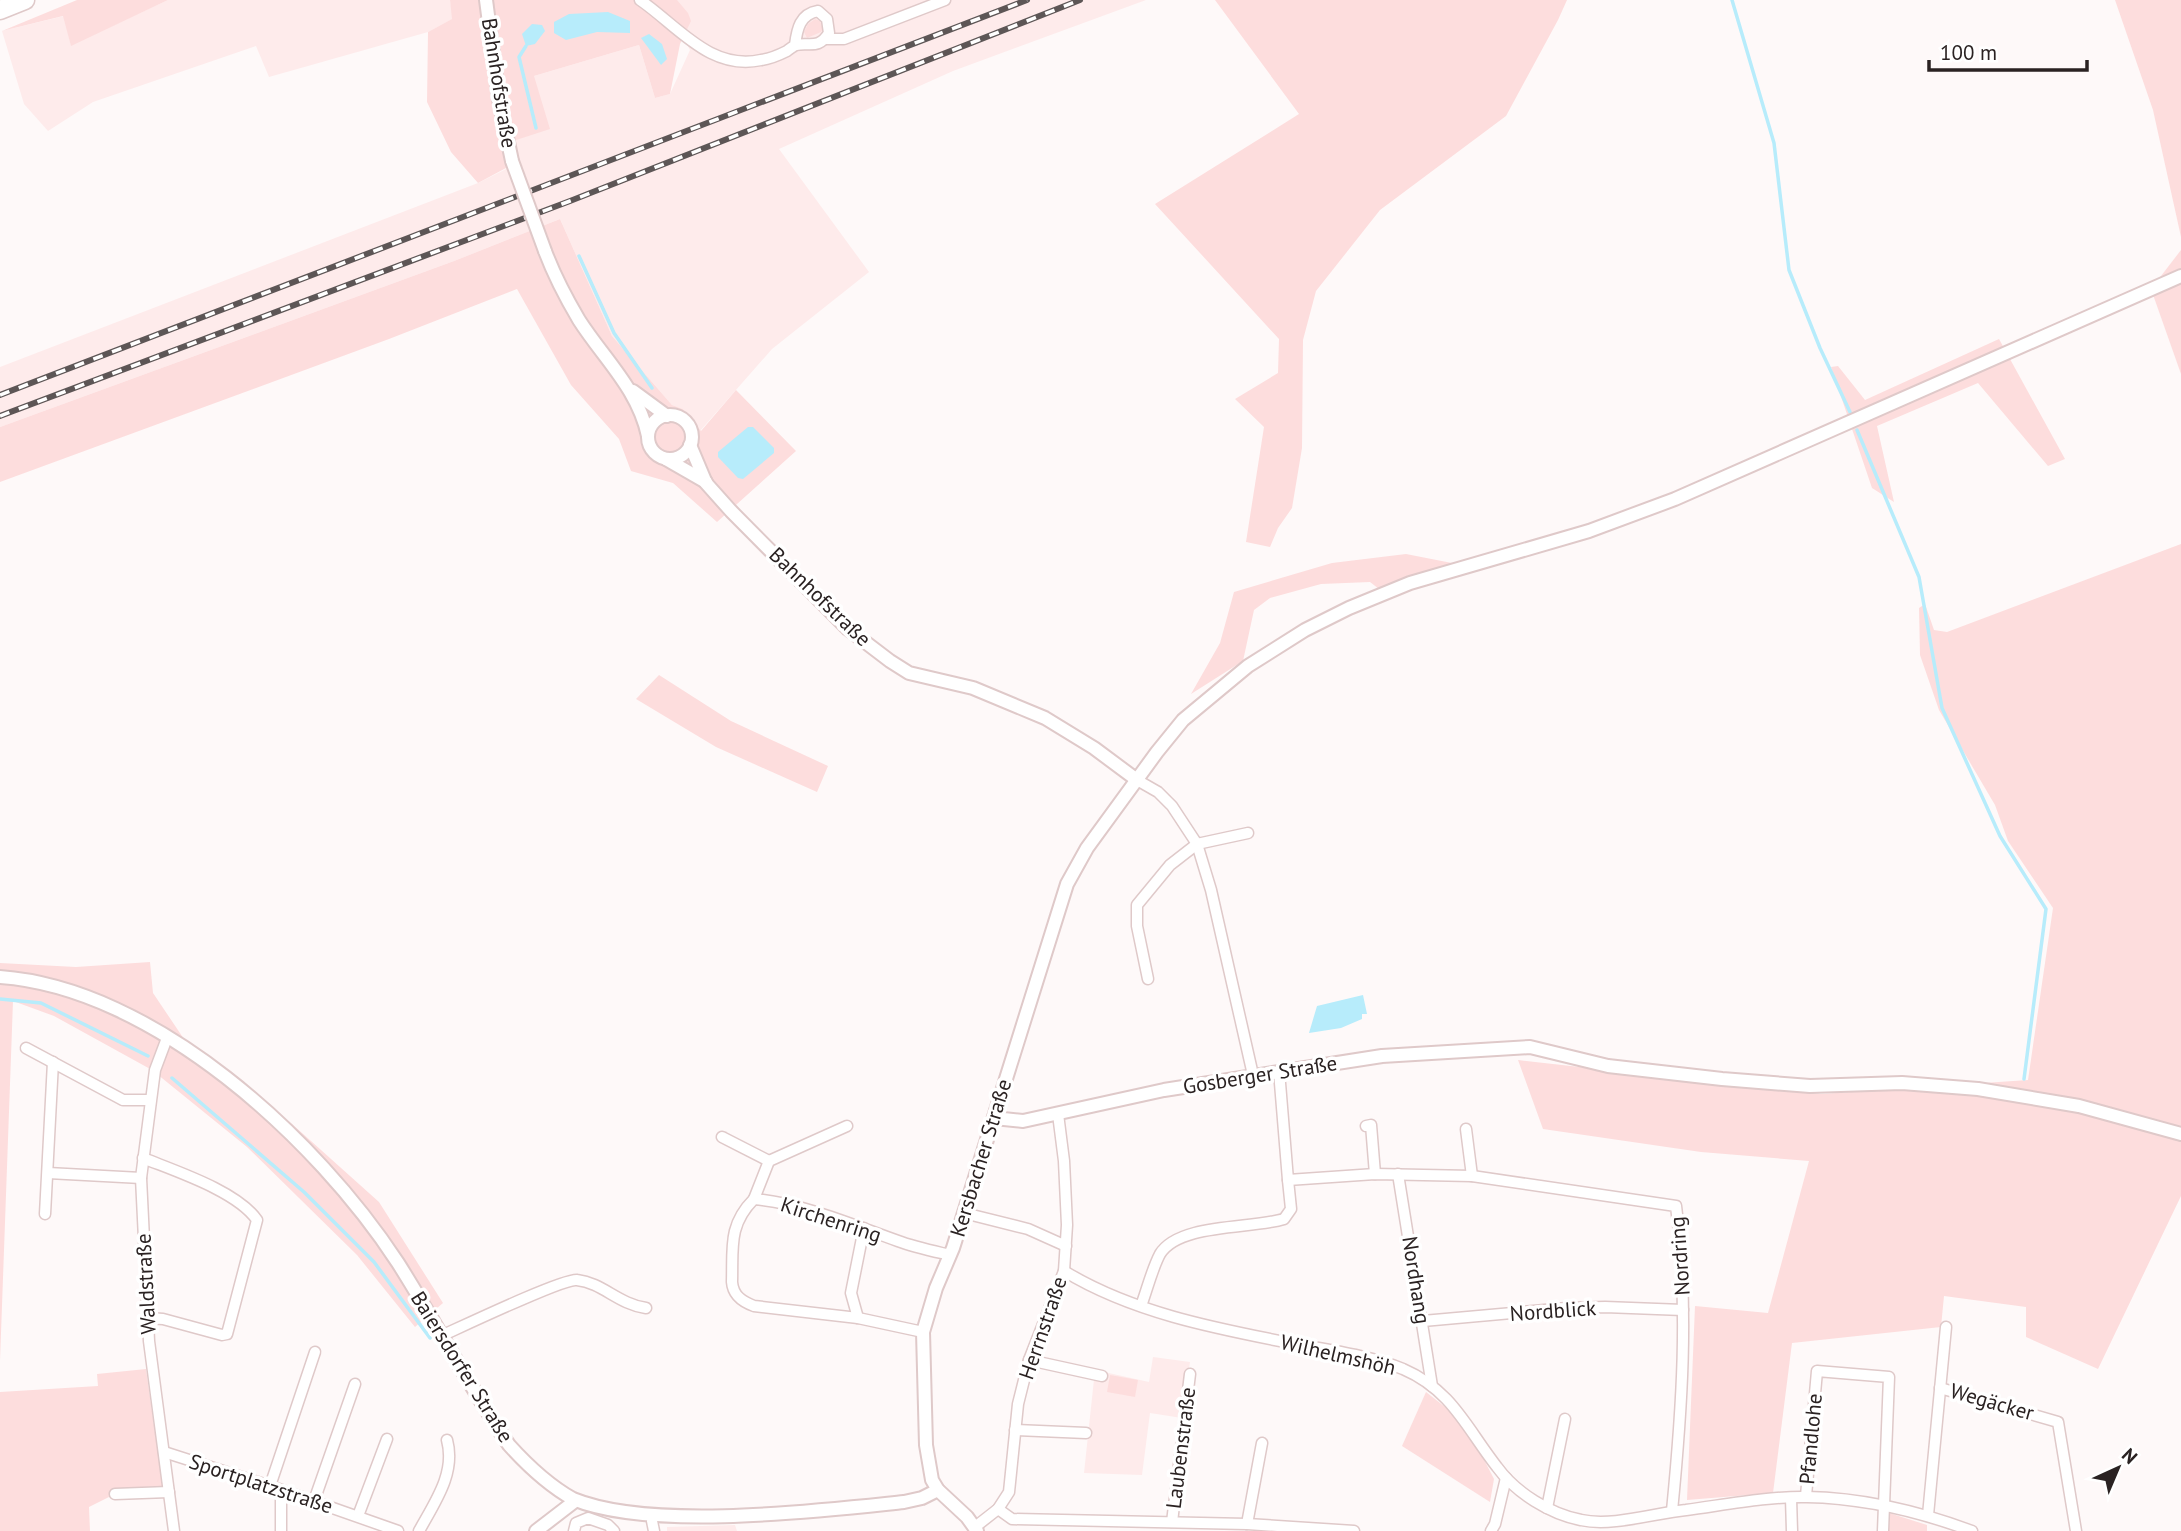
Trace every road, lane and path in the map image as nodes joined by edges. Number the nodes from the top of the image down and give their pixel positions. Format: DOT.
graph roads {
  1 [pos="25,0"];
  2 [pos="486,0"];
  3 [pos="640,0"];
  4 [pos="945,0"];
  5 [pos="0,10"];
  6 [pos="825,39"];
  7 [pos="795,45"];
  8 [pos="2181,276"];
  9 [pos="629,388"];
  10 [pos="667,416"];
  11 [pos="648,436"];
  12 [pos="690,445"];
  13 [pos="666,459"];
  14 [pos="706,483"];
  15 [pos="1133,784"];
  16 [pos="1248,832"];
  17 [pos="1197,844"];
  18 [pos="0,976"];
  19 [pos="1148,979"];
  20 [pos="167,1038"];
  21 [pos="26,1048"];
  22 [pos="53,1062"];
  23 [pos="1279,1071"];
  24 [pos="1253,1075"];
  25 [pos="150,1100"];
  26 [pos="1058,1114"];
  27 [pos="994,1118"];
  28 [pos="847,1126"];
  29 [pos="1366,1126"];
  30 [pos="1466,1129"];
  31 [pos="2181,1134"];
  32 [pos="722,1137"];
  33 [pos="143,1158"];
  34 [pos="769,1161"];
  35 [pos="48,1173"];
  36 [pos="1375,1174"];
  37 [pos="1398,1174"];
  38 [pos="1472,1177"];
  39 [pos="141,1178"];
  40 [pos="1288,1180"];
  41 [pos="754,1199"];
  42 [pos="964,1213"];
  43 [pos="45,1214"];
  44 [pos="864,1227"];
  45 [pos="1066,1246"];
  46 [pos="950,1255"];
  47 [pos="1064,1271"];
  48 [pos="1141,1306"];
  49 [pos="646,1308"];
  50 [pos="1684,1310"];
  51 [pos="148,1318"];
  52 [pos="858,1318"];
  53 [pos="1423,1321"];
  54 [pos="1946,1327"];
  55 [pos="923,1332"];
  56 [pos="441,1336"];
  57 [pos="315,1352"];
  58 [pos="1029,1360"];
  59 [pos="1190,1374"];
  60 [pos="1102,1376"];
  61 [pos="355,1384"];
  62 [pos="1432,1386"];
  63 [pos="1940,1388"];
  64 [pos="1565,1419"];
  65 [pos="1015,1430"];
  66 [pos="1086,1433"];
  67 [pos="387,1440"];
  68 [pos="447,1440"];
  69 [pos="1262,1443"];
  70 [pos="164,1452"];
  71 [pos="1506,1478"];
  72 [pos="276,1488"];
  73 [pos="938,1490"];
  74 [pos="169,1492"];
  75 [pos="115,1494"];
  76 [pos="1806,1496"];
  77 [pos="1791,1498"];
  78 [pos="575,1500"];
  79 [pos="314,1501"];
  80 [pos="1882,1503"];
  81 [pos="1547,1508"];
  82 [pos="998,1509"];
  83 [pos="1672,1511"];
  84 [pos="1928,1515"];
  85 [pos="358,1516"];
  86 [pos="1172,1522"];
  87 [pos="1247,1524"];
  88 [pos="654,1526"];
  89 [pos="1598,1526"];
  90 [pos="976,1529"];
  91 [pos="174,1531"];
  92 [pos="281,1531"];
  93 [pos="398,1531"];
  94 [pos="419,1531"];
  95 [pos="536,1531"];
  96 [pos="574,1531"];
  97 [pos="614,1531"];
  98 [pos="1354,1531"];
  99 [pos="1491,1531"];
  100 [pos="1792,1531"];
  101 [pos="1883,1531"];
  102 [pos="1972,1531"];
  103 [pos="2076,1531"];
  1 -- 5 [label="highway"];
  2 -- 9 [label="street, Bahnhofstraße, bridge"];
  3 -- 7 [label="street"];
  4 -- 6 [label="street"];
  6 -- 7 [label="street"];
  6 -- 7 [label="street"];
  8 -- 15 [label="street, Kersbacher Straße"];
  9 -- 10 [label="street"];
  9 -- 11 [label="street"];
  10 -- 11 [label="street"];
  10 -- 12 [label="street"];
  11 -- 13 [label="street"];
  12 -- 13 [label="street"];
  12 -- 14 [label="street"];
  13 -- 14 [label="street"];
  14 -- 15 [label="street, Bahnhofstraße"];
  15 -- 17 [label="street"];
  15 -- 27 [label="street, Kersbacher Straße"];
  16 -- 17 [label="street"];
  17 -- 19 [label="street"];
  17 -- 24 [label="street"];
  18 -- 20 [label="street, Baiersdorfer Straße"];
  20 -- 25 [label="street, Waldstraße"];
  20 -- 56 [label="street, Baiersdorfer Straße"];
  21 -- 22 [label="street"];
  22 -- 25 [label="street"];
  22 -- 35 [label="street"];
  23 -- 24 [label="street, Gosberger Straße"];
  23 -- 31 [label="street, Gosberger Straße"];
  23 -- 40 [label="street"];
  24 -- 26 [label="street, Gosberger Straße"];
  25 -- 33 [label="street, Waldstraße"];
  26 -- 27 [label="street, Gosberger Straße"];
  26 -- 45 [label="street, Herrnstraße"];
  27 -- 42 [label="street, Kersbacher Straße"];
  28 -- 34 [label="street"];
  29 -- 36 [label="street"];
  30 -- 38 [label="street"];
  32 -- 34 [label="street"];
  33 -- 39 [label="street, Waldstraße"];
  33 -- 51 [label="street"];
  34 -- 41 [label="street"];
  35 -- 39 [label="street"];
  35 -- 43 [label="street"];
  36 -- 37 [label="street, Nordring"];
  36 -- 40 [label="street, Nordring"];
  37 -- 38 [label="street, Nordring"];
  37 -- 53 [label="street, Nordhang"];
  38 -- 50 [label="street, Nordring"];
  39 -- 51 [label="street, Waldstraße"];
  40 -- 48 [label="street"];
  41 -- 44 [label="street, Kirchenring"];
  41 -- 52 [label="street, Kirchenring"];
  42 -- 45 [label="street"];
  42 -- 46 [label="street, Kersbacher Straße"];
  44 -- 46 [label="street, Kirchenring"];
  44 -- 52 [label="street"];
  45 -- 47 [label="street, Herrnstraße"];
  46 -- 55 [label="street, Kersbacher Straße"];
  47 -- 48 [label="street, Wilhelmshöh"];
  47 -- 58 [label="street, Herrnstraße"];
  48 -- 62 [label="street, Wilhelmshöh"];
  49 -- 56 [label="street"];
  50 -- 53 [label="street, Nordblick"];
  50 -- 83 [label="street, Nordring"];
  51 -- 70 [label="street, Waldstraße"];
  52 -- 55 [label="street, Kirchenring"];
  53 -- 62 [label="street, Nordhang"];
  54 -- 63 [label="street"];
  55 -- 73 [label="street, Kersbacher Straße"];
  56 -- 78 [label="street, Baiersdorfer Straße"];
  57 -- 72 [label="street"];
  58 -- 60 [label="street"];
  58 -- 65 [label="street, Herrnstraße"];
  59 -- 86 [label="street, Laubenstraße"];
  61 -- 79 [label="street"];
  62 -- 71 [label="street, Wilhelmshöh"];
  63 -- 84 [label="street"];
  63 -- 103 [label="street, Wegäcker"];
  64 -- 81 [label="street"];
  65 -- 66 [label="street"];
  65 -- 82 [label="street, Herrnstraße"];
  67 -- 85 [label="street"];
  68 -- 94 [label="street"];
  69 -- 87 [label="street"];
  70 -- 72 [label="street, Sportplatzstraße"];
  70 -- 74 [label="street, Waldstraße"];
  71 -- 81 [label="street, Wilhelmshöh"];
  71 -- 99 [label="street"];
  72 -- 79 [label="street, Sportplatzstraße"];
  72 -- 92 [label="street"];
  73 -- 88 [label="street, Baiersdorfer Straße"];
  73 -- 90 [label="street, Kersbacher Straße"];
  74 -- 75 [label="street"];
  74 -- 91 [label="street, Waldstraße"];
  76 -- 77 [label="street, Pfandlohe"];
  76 -- 80 [label="street, Pfandlohe"];
  76 -- 80 [label="street, Pfandlohe"];
  77 -- 83 [label="street, Pfandlohe"];
  77 -- 100 [label="street"];
  78 -- 88 [label="street, Baiersdorfer Straße"];
  78 -- 95 [label="street"];
  79 -- 85 [label="street, Sportplatzstraße"];
  80 -- 84 [label="street, Pfandlohe"];
  80 -- 101 [label="street"];
  81 -- 89 [label="street, Wilhelmshöh"];
  82 -- 86 [label="street"];
  82 -- 90 [label="street"];
  83 -- 89 [label="street, Pfandlohe"];
  84 -- 102 [label="street, Pfandlohe"];
  85 -- 93 [label="street, Sportplatzstraße"];
  86 -- 87 [label="street"];
  87 -- 98 [label="street"];
  96 -- 97 [label="street"];
}
